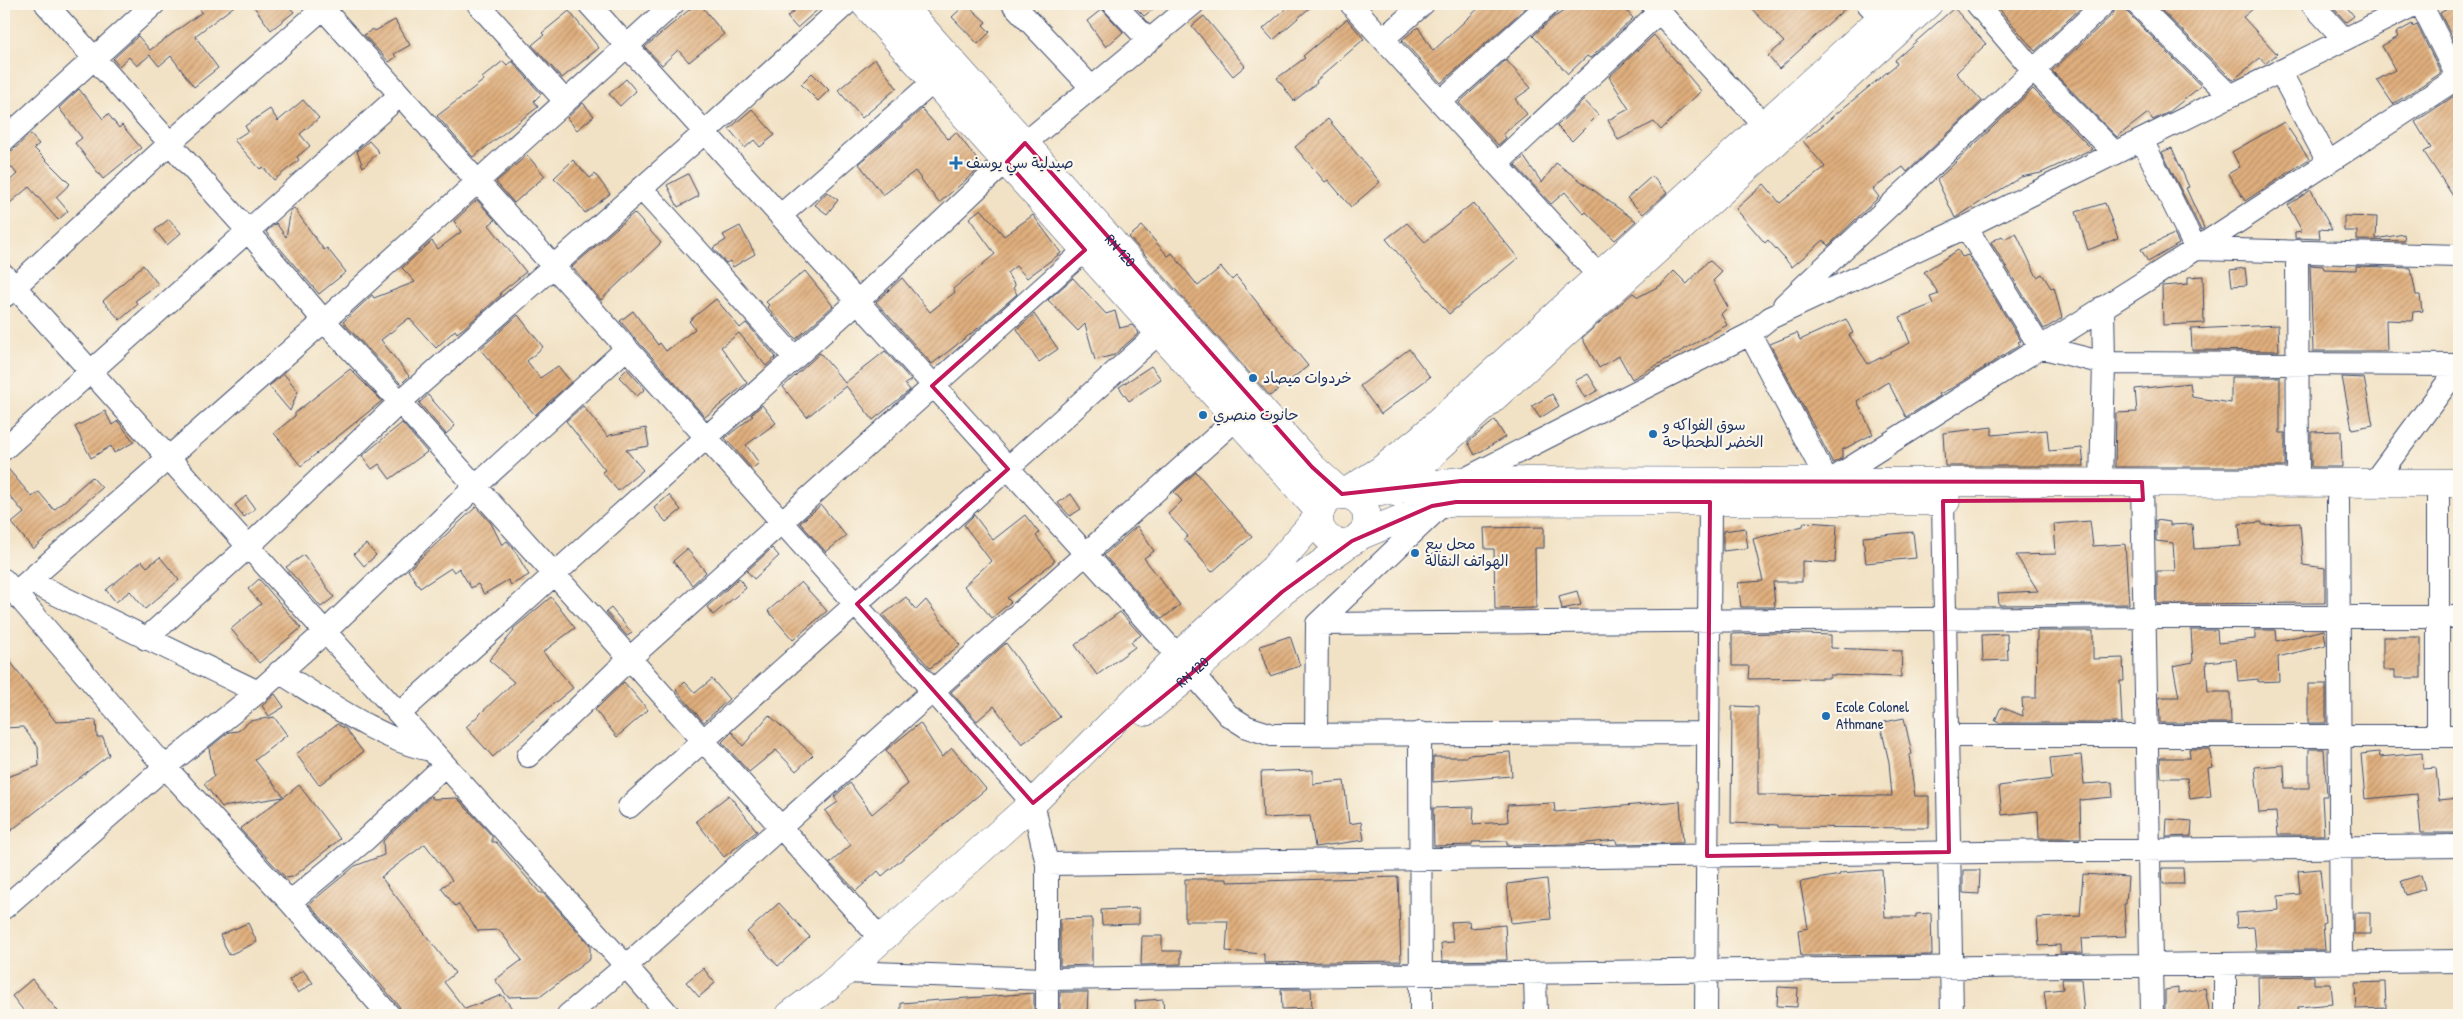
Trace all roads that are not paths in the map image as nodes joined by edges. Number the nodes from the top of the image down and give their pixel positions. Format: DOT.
graph roads {
  1 [pos="46,4"];
  2 [pos="154,4"];
  3 [pos="478,4"];
  4 [pos="589,4"];
  5 [pos="673,4"];
  6 [pos="846,4"];
  7 [pos="866,4"];
  8 [pos="901,4"];
  9 [pos="1013,4"];
  10 [pos="1114,4"];
  11 [pos="1193,4"];
  12 [pos="1351,4"];
  13 [pos="1423,4"];
  14 [pos="1549,4"];
  15 [pos="1928,4"];
  16 [pos="1977,4"];
  17 [pos="2104,4"];
  18 [pos="2137,4"];
  19 [pos="2312,4"];
  20 [pos="2416,4"];
  21 [pos="2421,4"];
  22 [pos="324,5"];
  23 [pos="1656,8"];
  24 [pos="1882,9"];
  25 [pos="1383,39"];
  26 [pos="2344,39"];
  27 [pos="1149,40"];
  28 [pos="626,45"];
  29 [pos="95,58"];
  30 [pos="2033,70"];
  31 [pos="2280,71"];
  32 [pos="2458,78"];
  33 [pos="934,81"];
  34 [pos="1092,88"];
  35 [pos="400,95"];
  36 [pos="2230,96"];
  37 [pos="565,101"];
  38 [pos="1440,102"];
  39 [pos="1764,125"];
  40 [pos="704,132"];
  41 [pos="4,140"];
  42 [pos="2142,140"];
  43 [pos="170,143"];
  44 [pos="1025,143"];
  45 [pos="2115,153"];
  46 [pos="1006,162"];
  47 [pos="2328,162"];
  48 [pos="1497,164"];
  49 [pos="477,180"];
  50 [pos="641,188"];
  51 [pos="780,216"];
  52 [pos="1966,227"];
  53 [pos="248,230"];
  54 [pos="2196,248"];
  55 [pos="1086,250"];
  56 [pos="2297,251"];
  57 [pos="2459,256"];
  58 [pos="554,266"];
  59 [pos="1599,276"];
  60 [pos="7,286"];
  61 [pos="857,302"];
  62 [pos="2103,307"];
  63 [pos="1770,318"];
  64 [pos="324,321"];
  65 [pos="1169,324"];
  66 [pos="1750,334"];
  67 [pos="2040,347"];
  68 [pos="627,348"];
  69 [pos="795,358"];
  70 [pos="2104,363"];
  71 [pos="2299,364"];
  72 [pos="2459,366"];
  73 [pos="91,373"];
  74 [pos="932,386"];
  75 [pos="400,402"];
  76 [pos="1236,418"];
  77 [pos="706,437"];
  78 [pos="4,449"];
  79 [pos="169,458"];
  80 [pos="1008,469"];
  81 [pos="1461,480"];
  82 [pos="1828,482"];
  83 [pos="2100,482"];
  84 [pos="2298,483"];
  85 [pos="2373,483"];
  86 [pos="2459,483"];
  87 [pos="476,486"];
  88 [pos="1399,487"];
  89 [pos="2142,491"];
  90 [pos="1344,495"];
  91 [pos="2449,499"];
  92 [pos="2338,500"];
  93 [pos="1943,501"];
  94 [pos="1710,502"];
  95 [pos="1443,504"];
  96 [pos="1319,514"];
  97 [pos="781,520"];
  98 [pos="1359,535"];
  99 [pos="249,546"];
  100 [pos="1085,554"];
  101 [pos="553,574"];
  102 [pos="16,585"];
  103 [pos="857,604"];
  104 [pos="2144,617"];
  105 [pos="2338,617"];
  106 [pos="2449,617"];
  107 [pos="1945,619"];
  108 [pos="1709,622"];
  109 [pos="1317,624"];
  110 [pos="325,632"];
  111 [pos="146,639"];
  112 [pos="629,659"];
  113 [pos="1185,665"];
  114 [pos="279,672"];
  115 [pos="933,690"];
  116 [pos="258,692"];
  117 [pos="398,714"];
  118 [pos="1420,733"];
  119 [pos="1708,734"];
  120 [pos="1316,735"];
  121 [pos="2146,735"];
  122 [pos="2339,735"];
  123 [pos="1947,736"];
  124 [pos="2449,736"];
  125 [pos="703,740"];
  126 [pos="528,756"];
  127 [pos="438,757"];
  128 [pos="165,767"];
  129 [pos="1033,803"];
  130 [pos="629,807"];
  131 [pos="780,826"];
  132 [pos="2459,846"];
  133 [pos="2340,848"];
  134 [pos="2148,849"];
  135 [pos="1949,852"];
  136 [pos="1708,856"];
  137 [pos="1421,859"];
  138 [pos="1047,864"];
  139 [pos="290,902"];
  140 [pos="4,908"];
  141 [pos="881,939"];
  142 [pos="2459,961"];
  143 [pos="2341,963"];
  144 [pos="2225,965"];
  145 [pos="626,966"];
  146 [pos="2151,966"];
  147 [pos="1951,968"];
  148 [pos="1707,971"];
  149 [pos="1536,973"];
  150 [pos="1421,974"];
  151 [pos="836,979"];
  152 [pos="1045,979"];
  153 [pos="385,1014"];
  154 [pos="568,1015"];
  155 [pos="669,1015"];
  156 [pos="790,1015"];
  157 [pos="803,1015"];
  158 [pos="1047,1015"];
  159 [pos="1421,1015"];
  160 [pos="1536,1015"];
  161 [pos="1706,1015"];
  162 [pos="1952,1015"];
  163 [pos="2152,1015"];
  164 [pos="2225,1015"];
  1 -- 29 [label="street"];
  2 -- 29 [label="street"];
  3 -- 37 [label="street"];
  4 -- 28 [label="street"];
  5 -- 28 [label="street"];
  6 -- 40 [label="street"];
  7 -- 33 [label="main road, RN 120"];
  8 -- 44 [label="main road, RN 120"];
  9 -- 34 [label="street"];
  10 -- 27 [label="street"];
  11 -- 27 [label="street"];
  12 -- 25 [label="street"];
  13 -- 25 [label="street"];
  14 -- 38 [label="street"];
  15 -- 88 [label="main road"];
  16 -- 30 [label="street"];
  17 -- 30 [label="street"];
  18 -- 36 [label="street"];
  19 -- 26 [label="street"];
  20 -- 26 [label="street"];
  21 -- 32 [label="street"];
  22 -- 35 [label="street"];
  22 -- 43 [label="street"];
  23 -- 39 [label="street"];
  23 -- 48 [label="street"];
  24 -- 39 [label="main road"];
  25 -- 38 [label="street"];
  26 -- 31 [label="street"];
  27 -- 34 [label="street"];
  28 -- 37 [label="street"];
  28 -- 40 [label="street"];
  29 -- 41 [label="street"];
  29 -- 43 [label="street"];
  30 -- 45 [label="street"];
  30 -- 63 [label="street"];
  31 -- 36 [label="street"];
  31 -- 47 [label="street"];
  32 -- 47 [label="street"];
  33 -- 46 [label="main road, RN 120"];
  33 -- 51 [label="street"];
  34 -- 44 [label="street"];
  35 -- 49 [label="street"];
  35 -- 53 [label="street"];
  36 -- 42 [label="street"];
  37 -- 49 [label="street"];
  38 -- 48 [label="street"];
  39 -- 59 [label="main road"];
  40 -- 50 [label="street"];
  40 -- 51 [label="street"];
  42 -- 45 [label="street"];
  42 -- 54 [label="street"];
  43 -- 53 [label="street"];
  43 -- 60 [label="street"];
  44 -- 46 [label="street"];
  44 -- 65 [label="main road, RN 120"];
  45 -- 52 [label="street"];
  46 -- 55 [label="main road, RN 120"];
  46 -- 61 [label="street"];
  47 -- 54 [label="street"];
  48 -- 59 [label="street"];
  49 -- 58 [label="street"];
  49 -- 64 [label="street"];
  50 -- 58 [label="street"];
  50 -- 69 [label="street"];
  51 -- 61 [label="street"];
  52 -- 63 [label="street"];
  52 -- 67 [label="street"];
  53 -- 64 [label="street"];
  53 -- 73 [label="street"];
  54 -- 56 [label="street"];
  54 -- 62 [label="street"];
  55 -- 65 [label="main road, RN 120"];
  55 -- 74 [label="street"];
  56 -- 57 [label="street"];
  56 -- 71 [label="street"];
  58 -- 68 [label="street"];
  58 -- 75 [label="street"];
  59 -- 90 [label="main road"];
  60 -- 73 [label="street"];
  61 -- 69 [label="street"];
  61 -- 74 [label="street"];
  62 -- 67 [label="street"];
  62 -- 70 [label="street"];
  63 -- 66 [label="street"];
  64 -- 75 [label="street"];
  64 -- 79 [label="street"];
  65 -- 76 [label="main road, RN 120"];
  65 -- 80 [label="street"];
  65 -- 90 [label="main road, RN 120"];
  66 -- 81 [label="street"];
  66 -- 82 [label="street"];
  67 -- 70 [label="street"];
  67 -- 82 [label="street"];
  68 -- 77 [label="street"];
  68 -- 87 [label="street"];
  69 -- 77 [label="street"];
  70 -- 71 [label="street"];
  70 -- 83 [label="street"];
  71 -- 72 [label="street"];
  71 -- 84 [label="street"];
  72 -- 85 [label="street"];
  73 -- 78 [label="street"];
  73 -- 79 [label="street"];
  74 -- 80 [label="street"];
  74 -- 97 [label="street"];
  75 -- 87 [label="street"];
  75 -- 99 [label="street"];
  76 -- 96 [label="main road, RN 120"];
  76 -- 100 [label="street"];
  77 -- 97 [label="street"];
  77 -- 101 [label="street"];
  79 -- 99 [label="street"];
  79 -- 102 [label="street"];
  80 -- 100 [label="street"];
  80 -- 103 [label="street"];
  81 -- 82 [label="main road"];
  81 -- 88 [label="main road"];
  82 -- 83 [label="main road"];
  83 -- 89 [label="main road"];
  84 -- 85 [label="main road"];
  84 -- 89 [label="main road"];
  85 -- 86 [label="main road"];
  87 -- 101 [label="street"];
  87 -- 110 [label="street"];
  88 -- 90 [label="main road"];
  88 -- 98 [label="main road"];
  89 -- 92 [label="main road"];
  89 -- 93 [label="main road"];
  89 -- 104 [label="street"];
  90 -- 96 [label="main road"];
  90 -- 98 [label="main road"];
  91 -- 92 [label="main road"];
  91 -- 106 [label="street"];
  92 -- 105 [label="street"];
  93 -- 94 [label="main road"];
  93 -- 107 [label="street"];
  94 -- 95 [label="main road"];
  94 -- 108 [label="street"];
  95 -- 98 [label="main road"];
  95 -- 109 [label="street"];
  96 -- 98 [label="main road"];
  96 -- 113 [label="main road, RN 120"];
  97 -- 103 [label="street"];
  97 -- 112 [label="street"];
  98 -- 113 [label="main road, RN 120"];
  99 -- 110 [label="street"];
  99 -- 111 [label="street"];
  100 -- 113 [label="street"];
  100 -- 115 [label="street"];
  101 -- 112 [label="street"];
  101 -- 117 [label="street"];
  102 -- 111 [label="street"];
  102 -- 128 [label="street"];
  103 -- 115 [label="street"];
  103 -- 125 [label="street"];
  104 -- 105 [label="street"];
  104 -- 107 [label="street"];
  104 -- 121 [label="street"];
  105 -- 106 [label="street"];
  105 -- 122 [label="street"];
  106 -- 124 [label="street"];
  107 -- 108 [label="street"];
  107 -- 123 [label="street"];
  108 -- 109 [label="street"];
  108 -- 119 [label="street"];
  109 -- 120 [label="street"];
  110 -- 114 [label="street"];
  110 -- 117 [label="street"];
  111 -- 116 [label="street"];
  112 -- 125 [label="street"];
  112 -- 126 [label="street"];
  113 -- 120 [label="street"];
  113 -- 129 [label="main road, RN 120"];
  114 -- 116 [label="street"];
  114 -- 127 [label="street"];
  115 -- 129 [label="street"];
  115 -- 131 [label="street"];
  116 -- 128 [label="street"];
  117 -- 127 [label="street"];
  118 -- 119 [label="street"];
  118 -- 120 [label="street"];
  118 -- 137 [label="street"];
  119 -- 136 [label="street"];
  121 -- 122 [label="street"];
  121 -- 123 [label="street"];
  121 -- 134 [label="street"];
  122 -- 124 [label="street"];
  122 -- 133 [label="street"];
  123 -- 135 [label="street"];
  125 -- 130 [label="street"];
  125 -- 131 [label="street"];
  127 -- 139 [label="street"];
  127 -- 145 [label="street"];
  128 -- 139 [label="street"];
  128 -- 140 [label="street"];
  129 -- 138 [label="street"];
  129 -- 141 [label="main road, RN 120"];
  131 -- 141 [label="street"];
  131 -- 145 [label="street"];
  132 -- 133 [label="street"];
  133 -- 134 [label="street"];
  133 -- 143 [label="street"];
  134 -- 135 [label="street"];
  134 -- 146 [label="street"];
  135 -- 136 [label="street"];
  135 -- 147 [label="street"];
  136 -- 137 [label="street"];
  136 -- 148 [label="street"];
  137 -- 138 [label="street"];
  137 -- 150 [label="street"];
  138 -- 152 [label="street"];
  139 -- 153 [label="street"];
  141 -- 151 [label="main road, RN 120"];
  142 -- 143 [label="street"];
  143 -- 144 [label="street"];
  144 -- 146 [label="street"];
  144 -- 164 [label="street"];
  145 -- 154 [label="street"];
  145 -- 155 [label="street"];
  146 -- 147 [label="street"];
  146 -- 163 [label="street"];
  147 -- 148 [label="street"];
  147 -- 162 [label="street"];
  148 -- 149 [label="street"];
  148 -- 161 [label="street"];
  149 -- 150 [label="street"];
  149 -- 160 [label="street"];
  150 -- 152 [label="street"];
  150 -- 159 [label="street"];
  151 -- 152 [label="street"];
  151 -- 156 [label="main road, RN 120"];
  151 -- 157 [label="main road"];
  152 -- 158 [label="street"];
}
